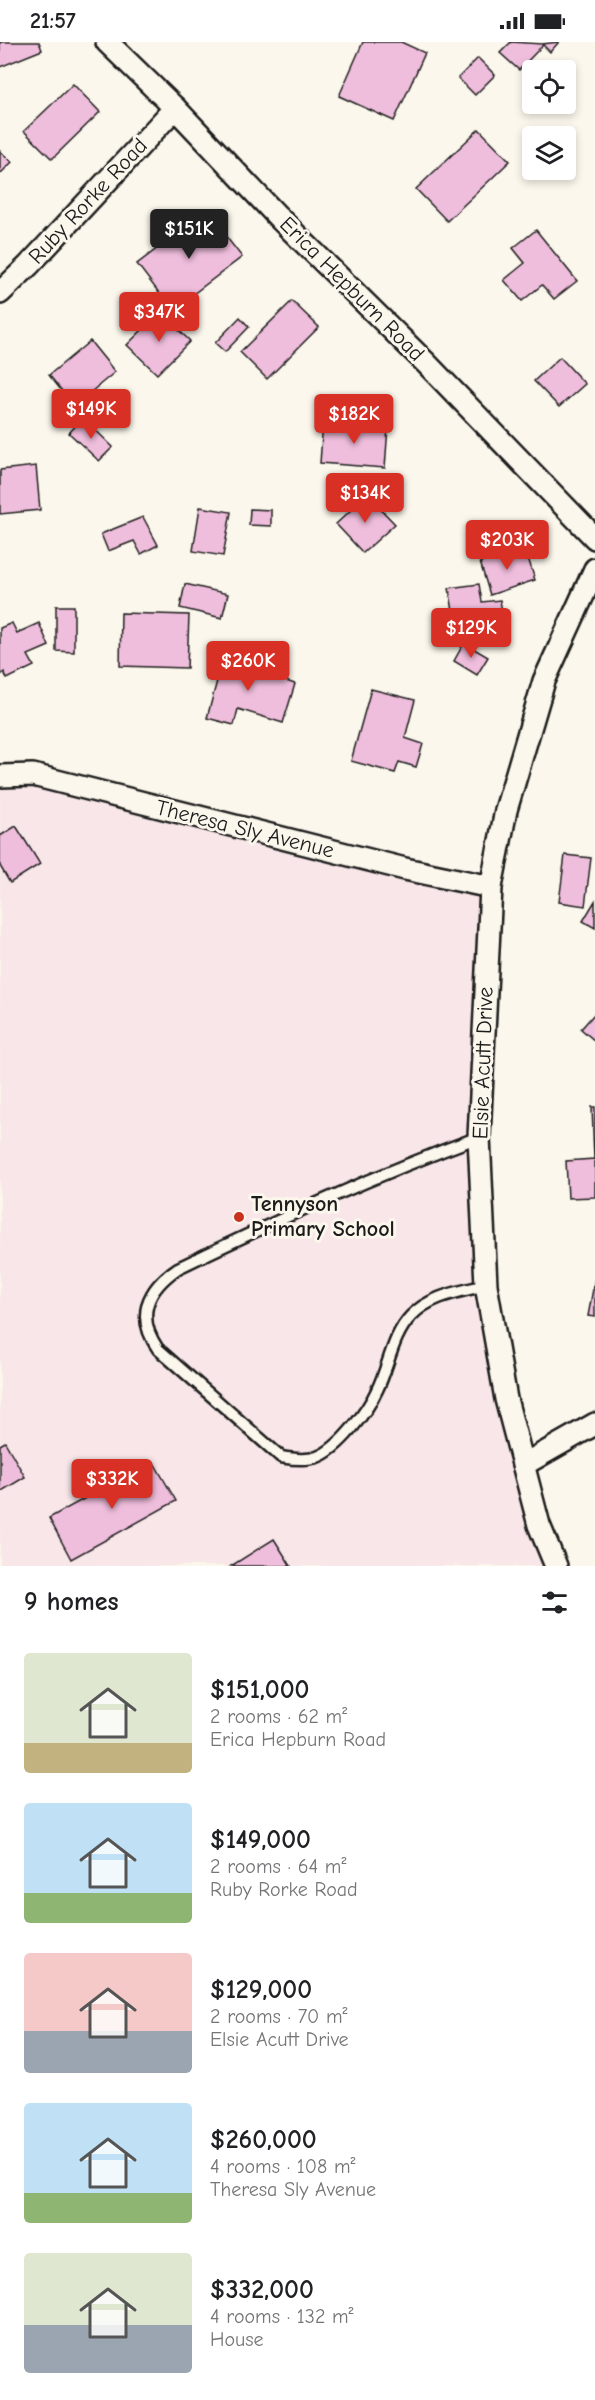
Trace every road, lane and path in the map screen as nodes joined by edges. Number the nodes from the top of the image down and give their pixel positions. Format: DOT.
graph roads {
  1 [pos="107,42"];
  2 [pos="175,108"];
  3 [pos="0,293"];
  4 [pos="595,538"];
  5 [pos="595,569"];
  6 [pos="0,776"];
  7 [pos="491,887"];
  8 [pos="479,1137"];
  9 [pos="486,1285"];
  10 [pos="595,1424"];
  11 [pos="523,1465"];
  12 [pos="556,1566"];
  1 -- 2 [label="street, Erica Hepburn Road"];
  2 -- 3 [label="street, Ruby Rorke Road"];
  2 -- 4 [label="street, Erica Hepburn Road"];
  5 -- 7 [label="street, Elsie Acutt Drive"];
  6 -- 7 [label="street, Theresa Sly Avenue"];
  7 -- 8 [label="street, Elsie Acutt Drive"];
  8 -- 9 [label="street, Elsie Acutt Drive"];
  8 -- 9 [label="lane"];
  9 -- 11 [label="street, Elsie Acutt Drive"];
  10 -- 11 [label="street"];
  11 -- 12 [label="street, Elsie Acutt Drive"];
}
